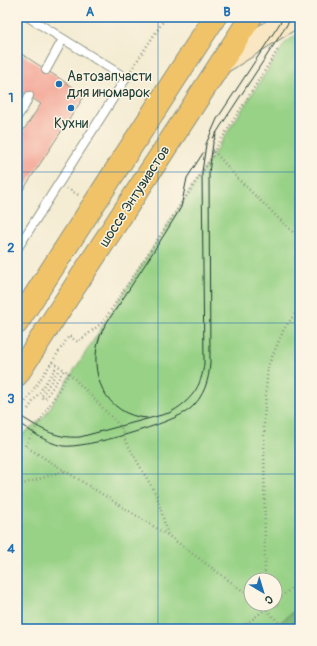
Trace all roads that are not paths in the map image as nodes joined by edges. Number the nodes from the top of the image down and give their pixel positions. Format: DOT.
graph roads {
  1 [pos="28,17"];
  2 [pos="215,17"];
  3 [pos="251,17"];
  4 [pos="294,17"];
  5 [pos="63,38"];
  6 [pos="221,63"];
  7 [pos="46,70"];
  8 [pos="29,96"];
  9 [pos="17,100"];
  10 [pos="25,105"];
  11 [pos="17,117"];
  12 [pos="17,249"];
  13 [pos="17,323"];
  14 [pos="17,374"];
  1 -- 5 [label="lane"];
  2 -- 13 [label="main road, шоссе Энтузиастов"];
  3 -- 6 [label="main road, шоссе Энтузиастов"];
  4 -- 6 [label="main road"];
  5 -- 7 [label="lane"];
  5 -- 12 [label="lane"];
  6 -- 14 [label="main road, шоссе Энтузиастов"];
  8 -- 10 [label="lane"];
  9 -- 10 [label="lane"];
  10 -- 11 [label="lane"];
}
